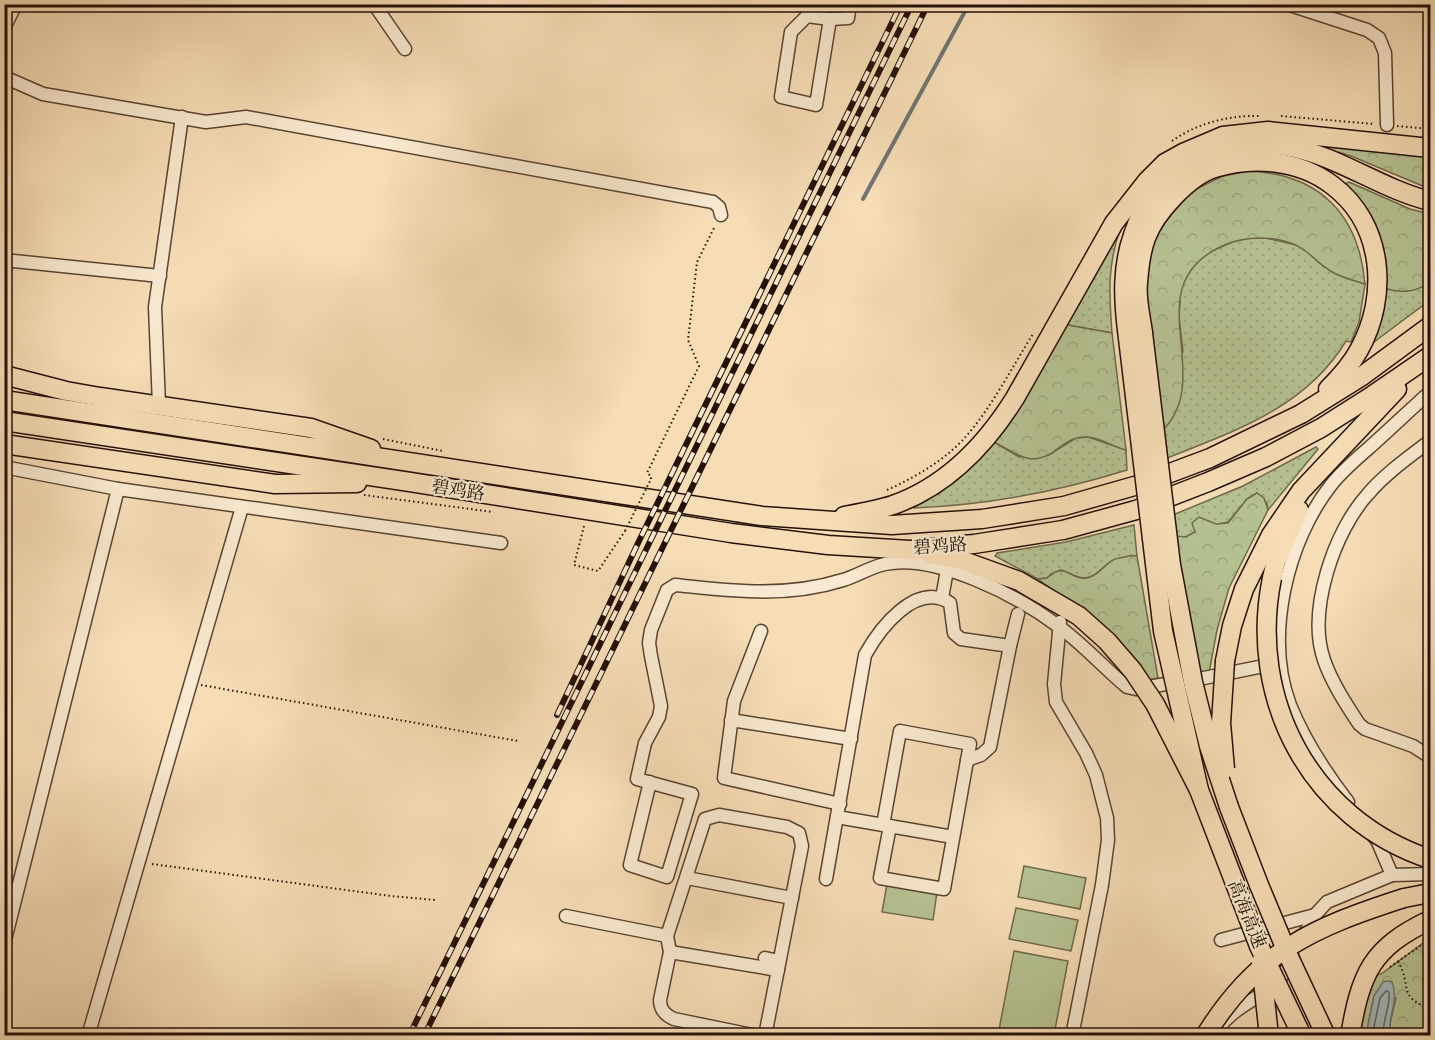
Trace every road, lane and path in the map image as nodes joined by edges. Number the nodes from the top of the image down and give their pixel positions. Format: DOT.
graph roads {
  1 [pos="16,4"];
  2 [pos="377,4"];
  3 [pos="850,4"];
  4 [pos="1287,4"];
  5 [pos="808,10"];
  6 [pos="830,19"];
  7 [pos="4,28"];
  8 [pos="405,49"];
  9 [pos="4,77"];
  10 [pos="182,117"];
  11 [pos="1387,125"];
  12 [pos="1431,148"];
  13 [pos="1431,201"];
  14 [pos="720,215"];
  15 [pos="4,260"];
  16 [pos="160,276"];
  17 [pos="1431,327"];
  18 [pos="1135,331"];
  19 [pos="1430,356"];
  20 [pos="4,375"];
  21 [pos="1431,392"];
  22 [pos="4,400"];
  23 [pos="159,405"];
  24 [pos="1301,414"];
  25 [pos="4,421"];
  26 [pos="1431,441"];
  27 [pos="4,444"];
  28 [pos="1336,454"];
  29 [pos="4,467"];
  30 [pos="412,473"];
  31 [pos="118,489"];
  32 [pos="242,507"];
  33 [pos="814,521"];
  34 [pos="585,522"];
  35 [pos="501,543"];
  36 [pos="910,549"];
  37 [pos="947,570"];
  38 [pos="942,598"];
  39 [pos="1062,606"];
  40 [pos="1018,614"];
  41 [pos="1059,626"];
  42 [pos="760,631"];
  43 [pos="1010,646"];
  44 [pos="1281,663"];
  45 [pos="1198,680"];
  46 [pos="189,683"];
  47 [pos="1166,684"];
  48 [pos="731,720"];
  49 [pos="851,739"];
  50 [pos="518,741"];
  51 [pos="1431,758"];
  52 [pos="967,760"];
  53 [pos="650,782"];
  54 [pos="1199,790"];
  55 [pos="840,804"];
  56 [pos="1229,807"];
  57 [pos="837,817"];
  58 [pos="886,825"];
  59 [pos="953,837"];
  60 [pos="1431,859"];
  61 [pos="137,862"];
  62 [pos="1431,874"];
  63 [pos="1392,875"];
  64 [pos="687,878"];
  65 [pos="826,879"];
  66 [pos="1431,893"];
  67 [pos="792,898"];
  68 [pos="435,900"];
  69 [pos="1315,915"];
  70 [pos="566,916"];
  71 [pos="1431,920"];
  72 [pos="667,936"];
  73 [pos="1221,940"];
  74 [pos="4,944"];
  75 [pos="1259,946"];
  76 [pos="670,952"];
  77 [pos="765,958"];
  78 [pos="1398,961"];
  79 [pos="779,965"];
  80 [pos="1431,1009"];
  81 [pos="721,1032"];
  82 [pos="88,1035"];
  83 [pos="757,1035"];
  84 [pos="765,1035"];
  85 [pos="1072,1035"];
  86 [pos="1205,1035"];
  87 [pos="1214,1035"];
  88 [pos="1269,1035"];
  89 [pos="1302,1035"];
  90 [pos="1326,1035"];
  91 [pos="1350,1035"];
  1 -- 7 [label="street"];
  2 -- 8 [label="street"];
  3 -- 6 [label="street"];
  4 -- 11 [label="street"];
  5 -- 6 [label="street"];
  5 -- 6 [label="street"];
  9 -- 10 [label="street"];
  10 -- 14 [label="street"];
  10 -- 16 [label="street"];
  12 -- 33 [label="highway"];
  13 -- 18 [label="highway"];
  14 -- 34 [label="path, bridge"];
  15 -- 16 [label="street"];
  16 -- 23 [label="street"];
  17 -- 24 [label="highway, 碧鸡路"];
  18 -- 24 [label="highway"];
  18 -- 54 [label="highway, bridge"];
  18 -- 56 [label="highway, bridge"];
  19 -- 28 [label="highway"];
  19 -- 36 [label="highway, 碧鸡路"];
  20 -- 23 [label="highway"];
  21 -- 44 [label="street"];
  22 -- 30 [label="highway"];
  23 -- 30 [label="highway"];
  24 -- 33 [label="highway, 碧鸡路"];
  25 -- 30 [label="highway"];
  26 -- 51 [label="street"];
  27 -- 30 [label="highway"];
  28 -- 56 [label="highway, bridge"];
  28 -- 60 [label="highway, bridge"];
  29 -- 31 [label="street"];
  30 -- 33 [label="highway, 碧鸡路"];
  30 -- 36 [label="highway, 碧鸡路"];
  31 -- 32 [label="street"];
  31 -- 74 [label="street"];
  32 -- 35 [label="street"];
  32 -- 46 [label="street"];
  36 -- 39 [label="highway"];
  37 -- 38 [label="street"];
  37 -- 41 [label="street"];
  37 -- 53 [label="street"];
  38 -- 43 [label="street"];
  38 -- 49 [label="street"];
  39 -- 41 [label="street"];
  39 -- 54 [label="highway, bridge"];
  40 -- 43 [label="street"];
  41 -- 47 [label="street"];
  41 -- 85 [label="street"];
  42 -- 48 [label="street"];
  43 -- 52 [label="street"];
  44 -- 45 [label="street"];
  44 -- 63 [label="street"];
  46 -- 50 [label="path"];
  46 -- 61 [label="street"];
  48 -- 49 [label="street"];
  48 -- 55 [label="street"];
  49 -- 55 [label="street"];
  52 -- 58 [label="street"];
  52 -- 59 [label="street"];
  53 -- 53 [label="street"];
  54 -- 75 [label="highway, 高海高速, bridge"];
  55 -- 57 [label="street"];
  56 -- 90 [label="highway, 高海高速, bridge"];
  57 -- 58 [label="street"];
  57 -- 65 [label="street"];
  58 -- 59 [label="street"];
  58 -- 59 [label="street"];
  61 -- 68 [label="path"];
  61 -- 82 [label="street"];
  62 -- 63 [label="street"];
  63 -- 69 [label="street"];
  64 -- 67 [label="street"];
  64 -- 67 [label="street"];
  64 -- 72 [label="street"];
  66 -- 86 [label="highway, bridge"];
  67 -- 79 [label="street"];
  69 -- 73 [label="street"];
  69 -- 87 [label="street"];
  70 -- 72 [label="street"];
  71 -- 91 [label="highway"];
  72 -- 76 [label="street"];
  75 -- 88 [label="highway, bridge"];
  75 -- 89 [label="highway, 高海高速, bridge"];
  76 -- 79 [label="street"];
  76 -- 81 [label="street"];
  77 -- 79 [label="street"];
  78 -- 80 [label="path"];
  79 -- 84 [label="street"];
  81 -- 83 [label="street"];
}
